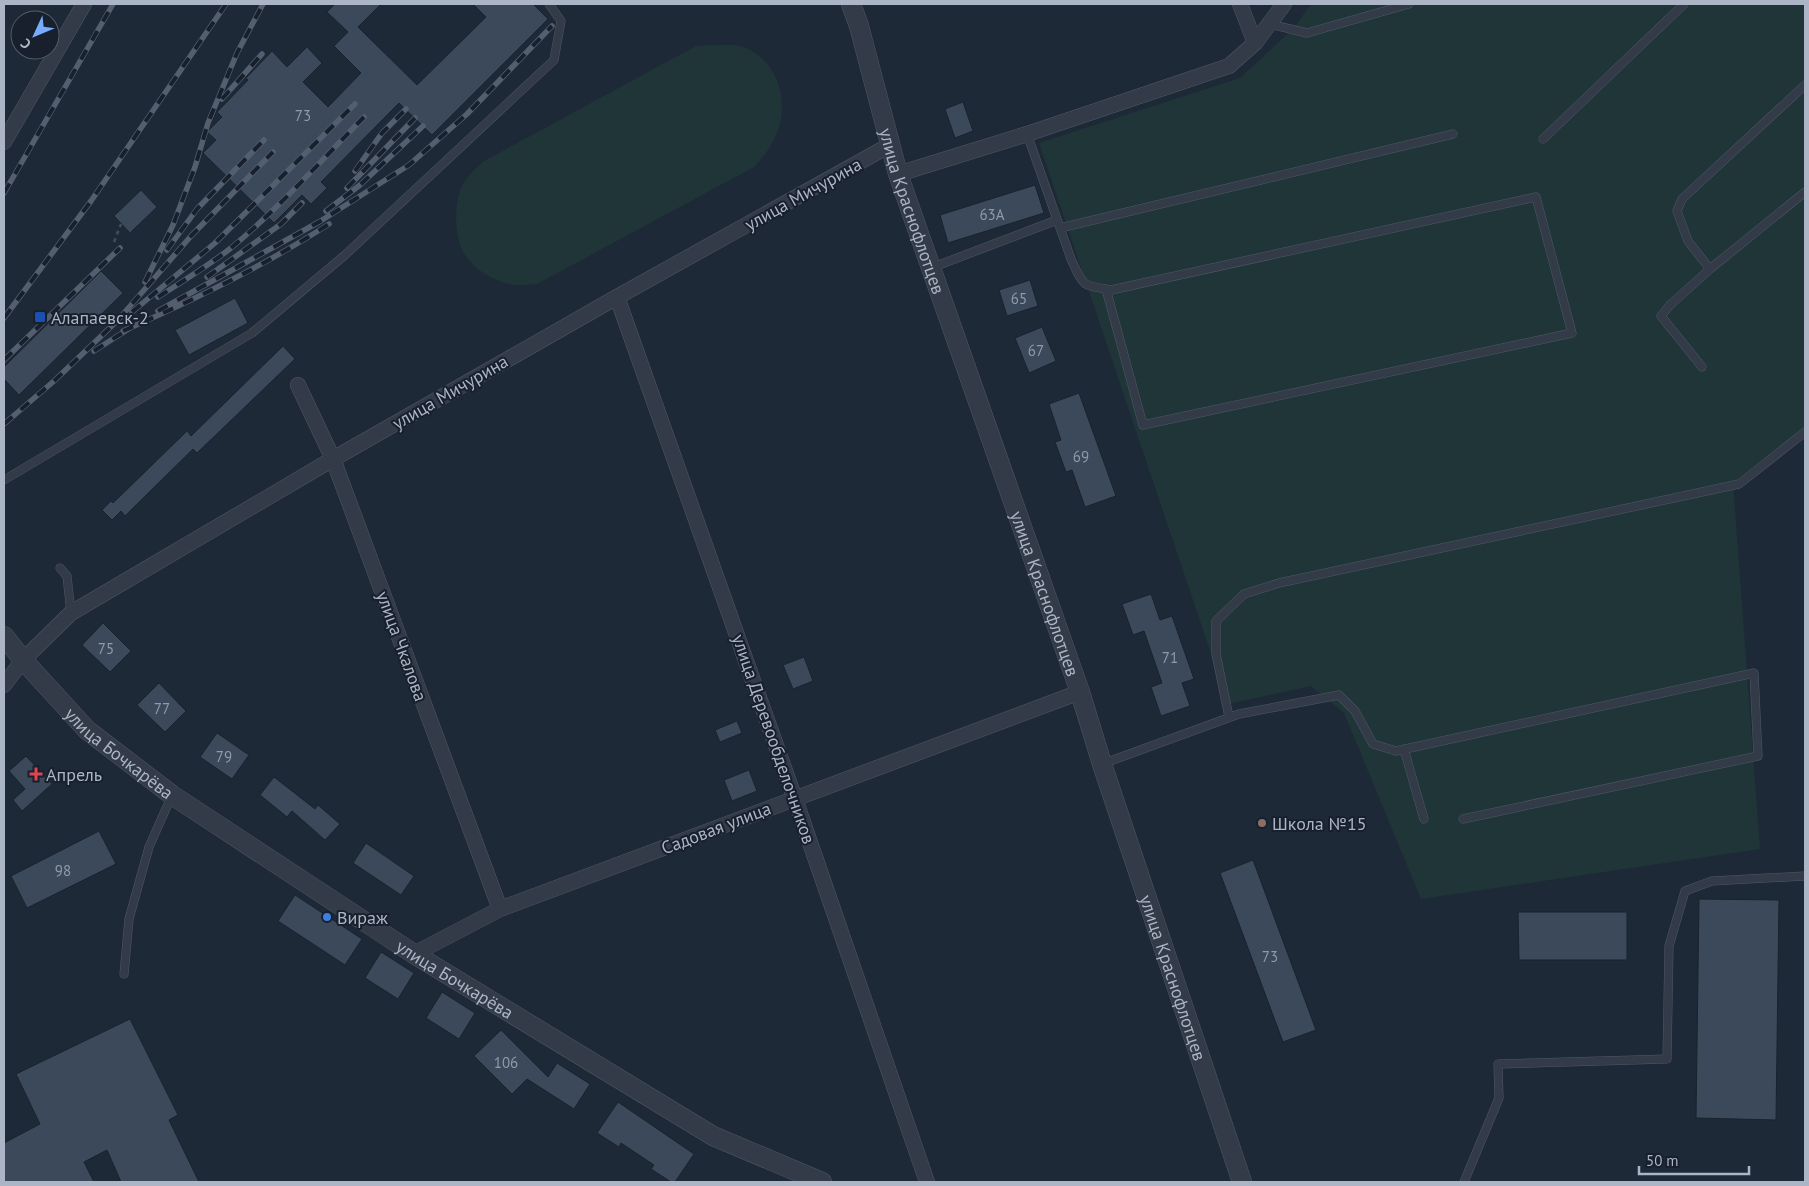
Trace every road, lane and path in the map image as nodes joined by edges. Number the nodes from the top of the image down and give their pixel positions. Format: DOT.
graph roads {
  1 [pos="84,4"];
  2 [pos="549,4"];
  3 [pos="851,4"];
  4 [pos="1240,4"];
  5 [pos="1284,4"];
  6 [pos="1409,4"];
  7 [pos="1684,4"];
  8 [pos="1269,24"];
  9 [pos="1255,43"];
  10 [pos="1805,85"];
  11 [pos="1027,134"];
  12 [pos="1453,134"];
  13 [pos="1543,139"];
  14 [pos="4,142"];
  15 [pos="890,145"];
  16 [pos="898,174"];
  17 [pos="1805,192"];
  18 [pos="1057,220"];
  19 [pos="121,224"];
  20 [pos="1060,228"];
  21 [pos="114,242"];
  22 [pos="931,268"];
  23 [pos="1710,269"];
  24 [pos="1106,289"];
  25 [pos="617,297"];
  26 [pos="1702,367"];
  27 [pos="298,385"];
  28 [pos="1805,432"];
  29 [pos="333,458"];
  30 [pos="4,480"];
  31 [pos="60,568"];
  32 [pos="71,613"];
  33 [pos="4,636"];
  34 [pos="23,660"];
  35 [pos="4,685"];
  36 [pos="1080,692"];
  37 [pos="1230,717"];
  38 [pos="1404,749"];
  39 [pos="1102,764"];
  40 [pos="172,795"];
  41 [pos="795,799"];
  42 [pos="1424,818"];
  43 [pos="1463,819"];
  44 [pos="1805,876"];
  45 [pos="500,909"];
  46 [pos="414,954"];
  47 [pos="124,974"];
  48 [pos="822,1182"];
  49 [pos="927,1182"];
  50 [pos="1242,1182"];
  51 [pos="1464,1182"];
  1 -- 14 [label="street"];
  2 -- 30 [label="lane"];
  3 -- 15 [label="street, улица Краснофлотцев"];
  4 -- 9 [label="street"];
  5 -- 8 [label="street"];
  6 -- 8 [label="lane"];
  7 -- 13 [label="lane"];
  8 -- 9 [label="street"];
  9 -- 11 [label="street"];
  10 -- 23 [label="lane"];
  11 -- 16 [label="street"];
  11 -- 18 [label="lane"];
  12 -- 20 [label="lane"];
  15 -- 16 [label="street, улица Краснофлотцев"];
  15 -- 25 [label="street, улица Мичурина"];
  16 -- 22 [label="street, улица Краснофлотцев"];
  17 -- 23 [label="lane"];
  18 -- 20 [label="lane"];
  18 -- 22 [label="lane"];
  19 -- 21 [label="path"];
  20 -- 24 [label="lane"];
  22 -- 36 [label="street, улица Краснофлотцев"];
  23 -- 26 [label="lane"];
  24 -- 24 [label="lane"];
  25 -- 29 [label="street, улица Мичурина"];
  25 -- 41 [label="street, улица Деревообделочников"];
  27 -- 29 [label="street, улица Чкалова"];
  28 -- 37 [label="lane"];
  29 -- 32 [label="street, улица Мичурина"];
  29 -- 45 [label="street, улица Чкалова"];
  31 -- 32 [label="lane"];
  32 -- 34 [label="street, улица Мичурина"];
  33 -- 34 [label="street, улица Бочкарёва"];
  34 -- 35 [label="street, улица Мичурина"];
  34 -- 40 [label="street, улица Бочкарёва"];
  36 -- 39 [label="street, улица Краснофлотцев"];
  36 -- 41 [label="street, Садовая улица"];
  37 -- 38 [label="lane"];
  37 -- 39 [label="lane"];
  38 -- 42 [label="lane"];
  38 -- 43 [label="lane"];
  39 -- 50 [label="street, улица Краснофлотцев"];
  40 -- 46 [label="street, улица Бочкарёва"];
  40 -- 47 [label="lane"];
  41 -- 45 [label="street, Садовая улица"];
  41 -- 49 [label="street, улица Деревообделочников"];
  44 -- 51 [label="lane"];
  45 -- 46 [label="street, Садовая улица"];
  46 -- 48 [label="street, улица Бочкарёва"];
}
